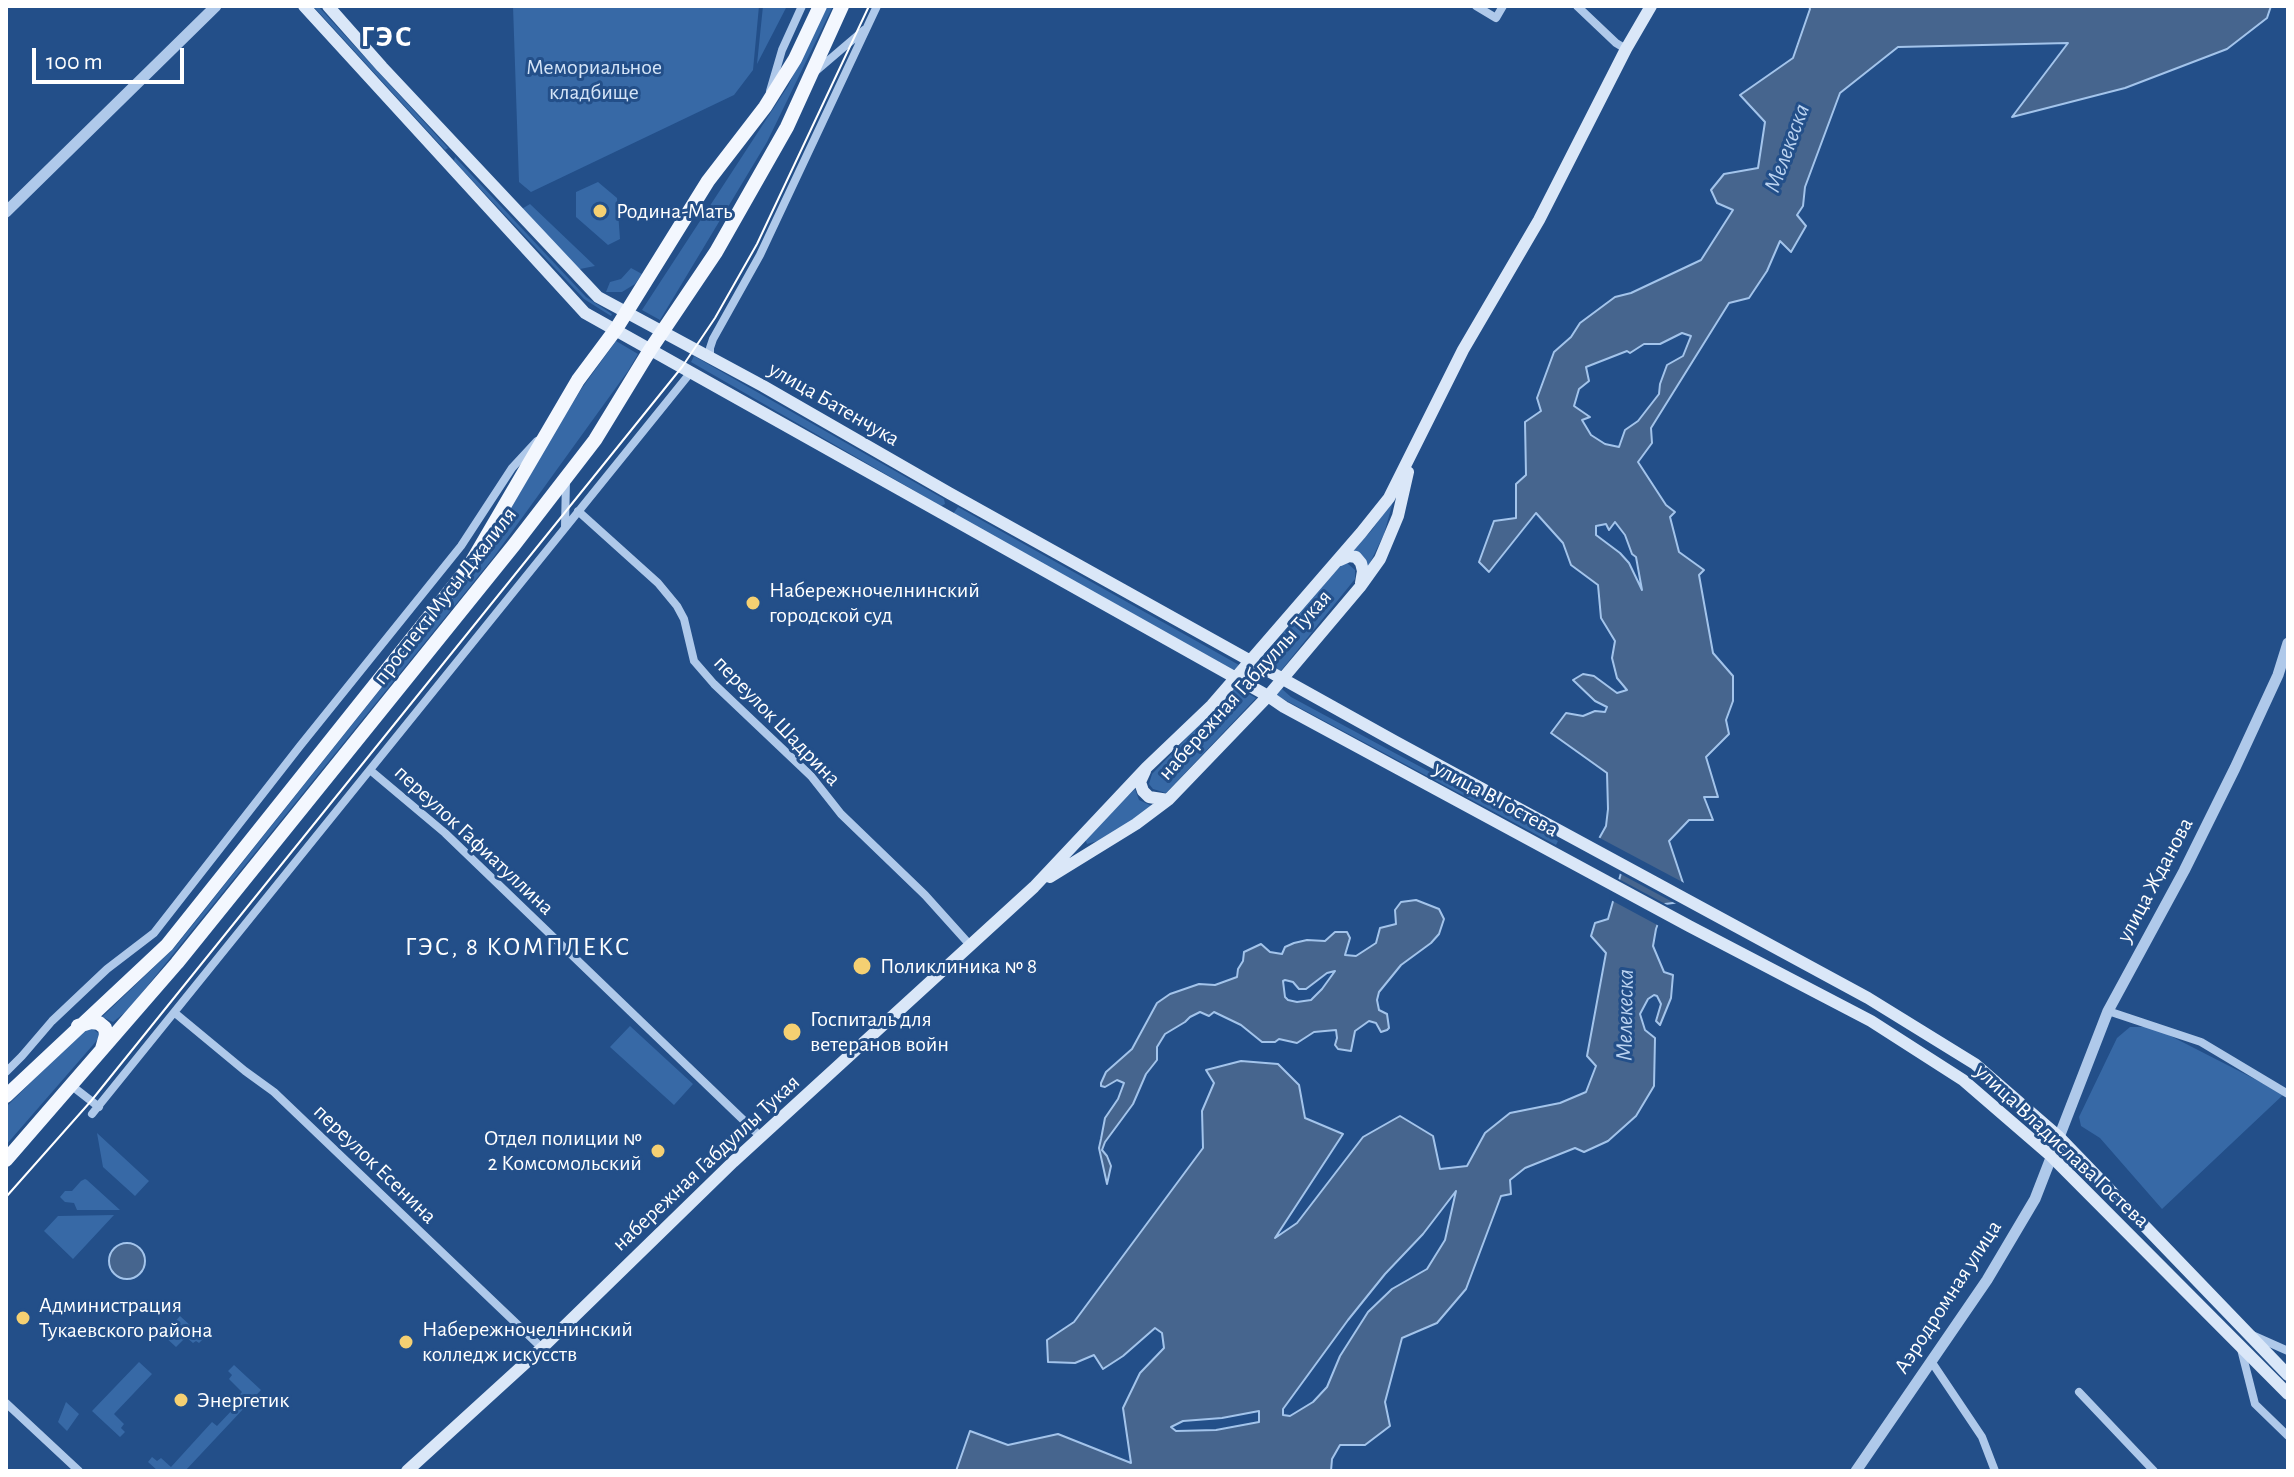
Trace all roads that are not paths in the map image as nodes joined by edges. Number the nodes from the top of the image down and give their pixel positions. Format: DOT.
graph roads {
  1 [pos="216,6"];
  2 [pos="304,6"];
  3 [pos="328,6"];
  4 [pos="802,6"];
  5 [pos="820,6"];
  6 [pos="842,6"];
  7 [pos="877,6"];
  8 [pos="1476,6"];
  9 [pos="1503,6"];
  10 [pos="1577,6"];
  11 [pos="1651,6"];
  12 [pos="869,25"];
  13 [pos="1626,49"];
  14 [pos="810,76"];
  15 [pos="765,107"];
  16 [pos="463,154"];
  17 [pos="449,165"];
  18 [pos="6,212"];
  19 [pos="627,313"];
  20 [pos="616,329"];
  21 [pos="663,333"];
  22 [pos="650,350"];
  23 [pos="710,357"];
  24 [pos="691,372"];
  25 [pos="546,432"];
  26 [pos="1413,452"];
  27 [pos="566,477"];
  28 [pos="949,493"];
  29 [pos="578,511"];
  30 [pos="936,511"];
  31 [pos="565,528"];
  32 [pos="1336,562"];
  33 [pos="1360,587"];
  34 [pos="2288,643"];
  35 [pos="1251,661"];
  36 [pos="1282,678"];
  37 [pos="1236,679"];
  38 [pos="1268,696"];
  39 [pos="1284,707"];
  40 [pos="1396,742"];
  41 [pos="1146,768"];
  42 [pos="370,770"];
  43 [pos="1168,800"];
  44 [pos="1034,887"];
  45 [pos="1700,907"];
  46 [pos="1689,926"];
  47 [pos="970,945"];
  48 [pos="2108,1011"];
  49 [pos="175,1013"];
  50 [pos="78,1026"];
  51 [pos="100,1053"];
  52 [pos="6,1072"];
  53 [pos="72,1086"];
  54 [pos="2288,1094"];
  55 [pos="6,1096"];
  56 [pos="2058,1136"];
  57 [pos="761,1137"];
  58 [pos="2051,1156"];
  59 [pos="6,1160"];
  60 [pos="2244,1339"];
  61 [pos="542,1348"];
  62 [pos="2288,1351"];
  63 [pos="1931,1361"];
  64 [pos="2288,1375"];
  65 [pos="2079,1392"];
  66 [pos="2288,1394"];
  67 [pos="6,1403"];
  68 [pos="2288,1436"];
  69 [pos="79,1471"];
  70 [pos="407,1471"];
  71 [pos="1856,1471"];
  72 [pos="1995,1471"];
  73 [pos="2154,1471"];
  1 -- 18 [label="street"];
  2 -- 17 [label="main road, улица Батенчука"];
  3 -- 16 [label="main road, улица Батенчука"];
  4 -- 15 [label="street"];
  5 -- 15 [label="main road, проспект Мусы Джалиля"];
  6 -- 14 [label="main road, проспект Мусы Джалиля"];
  7 -- 12 [label="street"];
  8 -- 9 [label="street"];
  10 -- 13 [label="street"];
  11 -- 13 [label="main road, набережная Габдуллы Тукая"];
  12 -- 14 [label="street"];
  12 -- 23 [label="street"];
  13 -- 26 [label="main road, набережная Габдуллы Тукая"];
  14 -- 21 [label="main road, проспект Мусы Джалиля"];
  15 -- 19 [label="main road, проспект Мусы Джалиля"];
  16 -- 17 [label="main road"];
  16 -- 19 [label="main road, улица Батенчука"];
  17 -- 20 [label="main road, улица Батенчука"];
  19 -- 20 [label="main road, проспект Мусы Джалиля"];
  19 -- 21 [label="main road, улица Батенчука"];
  20 -- 22 [label="main road, улица Батенчука"];
  20 -- 25 [label="main road, проспект Мусы Джалиля"];
  21 -- 22 [label="main road, проспект Мусы Джалиля"];
  21 -- 23 [label="main road, улица Батенчука"];
  22 -- 24 [label="main road, улица Батенчука"];
  22 -- 27 [label="main road, проспект Мусы Джалиля"];
  23 -- 28 [label="main road, улица Батенчука"];
  24 -- 29 [label="street"];
  24 -- 30 [label="main road, улица Батенчука"];
  25 -- 50 [label="main road, проспект Мусы Джалиля"];
  25 -- 52 [label="street"];
  26 -- 32 [label="main road, набережная Габдуллы Тукая"];
  26 -- 33 [label="main road, набережная Габдуллы Тукая"];
  27 -- 31 [label="street"];
  27 -- 51 [label="main road, проспект Мусы Джалиля"];
  28 -- 30 [label="main road"];
  28 -- 35 [label="main road, улица Батенчука"];
  29 -- 31 [label="street"];
  29 -- 47 [label="street, переулок Шадрина"];
  30 -- 37 [label="main road, улица Батенчука"];
  31 -- 42 [label="street"];
  32 -- 33 [label="main road"];
  32 -- 35 [label="main road, набережная Габдуллы Тукая"];
  33 -- 36 [label="main road, набережная Габдуллы Тукая"];
  34 -- 48 [label="street, улица Жданова"];
  35 -- 36 [label="main road, улица Батенчука"];
  35 -- 37 [label="main road, набережная Габдуллы Тукая"];
  36 -- 38 [label="main road, набережная Габдуллы Тукая"];
  36 -- 40 [label="main road, улица Батенчука"];
  37 -- 38 [label="main road, улица Батенчука"];
  37 -- 41 [label="main road, набережная Габдуллы Тукая"];
  38 -- 39 [label="main road, улица Батенчука"];
  38 -- 43 [label="main road, набережная Габдуллы Тукая"];
  39 -- 46 [label="main road, улица В.Гостева"];
  40 -- 45 [label="main road, улица В.Гостева"];
  41 -- 43 [label="main road"];
  41 -- 44 [label="main road, набережная Габдуллы Тукая"];
  42 -- 49 [label="street"];
  42 -- 57 [label="street, переулок Гафиатуллина"];
  43 -- 44 [label="main road, набережная Габдуллы Тукая"];
  44 -- 47 [label="main road, набережная Габдуллы Тукая"];
  45 -- 56 [label="main road, улица Владислава Гостева"];
  46 -- 58 [label="main road, улица Владислава Гостева"];
  47 -- 57 [label="main road, набережная Габдуллы Тукая"];
  48 -- 54 [label="street"];
  48 -- 56 [label="street, улица Жданова"];
  49 -- 53 [label="street"];
  49 -- 61 [label="street, переулок Есенина"];
  50 -- 51 [label="main road"];
  50 -- 55 [label="main road, проспект Мусы Джалиля"];
  51 -- 53 [label="main road, проспект Мусы Джалиля"];
  53 -- 59 [label="main road, проспект Мусы Джалиля"];
  56 -- 58 [label="street, Аэродромная улица"];
  56 -- 60 [label="main road, улица Владислава Гостева"];
  57 -- 61 [label="main road, набережная Габдуллы Тукая"];
  58 -- 60 [label="main road, улица Владислава Гостева"];
  58 -- 63 [label="street, Аэродромная улица"];
  60 -- 62 [label="street"];
  60 -- 64 [label="main road, улица Владислава Гостева"];
  60 -- 66 [label="main road, улица Владислава Гостева"];
  60 -- 68 [label="street"];
  61 -- 70 [label="main road, набережная Габдуллы Тукая"];
  63 -- 71 [label="street, Аэродромная улица"];
  63 -- 72 [label="street"];
  65 -- 73 [label="street"];
  67 -- 69 [label="street"];
}
